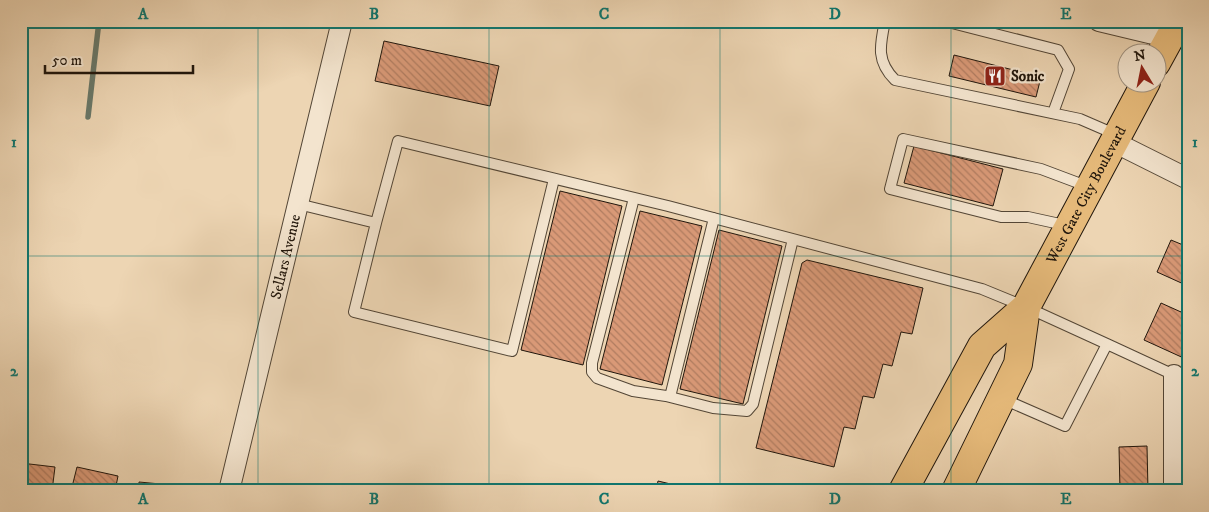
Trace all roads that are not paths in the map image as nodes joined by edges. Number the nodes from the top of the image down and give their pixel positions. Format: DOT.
graph roads {
  1 [pos="342,21"];
  2 [pos="885,21"];
  3 [pos="944,21"];
  4 [pos="1099,21"];
  5 [pos="1174,30"];
  6 [pos="1166,45"];
  7 [pos="1141,92"];
  8 [pos="1053,113"];
  9 [pos="1116,139"];
  10 [pos="554,178"];
  11 [pos="1188,179"];
  12 [pos="1090,187"];
  13 [pos="634,198"];
  14 [pos="298,204"];
  15 [pos="714,218"];
  16 [pos="376,222"];
  17 [pos="1069,226"];
  18 [pos="793,239"];
  19 [pos="1026,307"];
  20 [pos="1107,344"];
  21 [pos="1181,375"];
  22 [pos="670,398"];
  23 [pos="1002,398"];
  24 [pos="958,490"];
  25 [pos="229,491"];
  26 [pos="903,491"];
  27 [pos="1174,491"];
  1 -- 14 [label="street, Sellars Avenue"];
  2 -- 8 [label="lane"];
  3 -- 8 [label="lane"];
  4 -- 5 [label="street"];
  5 -- 6 [label="main road"];
  7 -- 9 [label="main road, West Gate City Boulevard"];
  8 -- 9 [label="lane"];
  9 -- 11 [label="street"];
  9 -- 12 [label="main road, West Gate City Boulevard"];
  10 -- 13 [label="lane"];
  10 -- 16 [label="lane"];
  10 -- 16 [label="lane"];
  12 -- 17 [label="main road, West Gate City Boulevard"];
  12 -- 17 [label="lane"];
  13 -- 15 [label="lane"];
  13 -- 22 [label="lane"];
  14 -- 16 [label="lane"];
  14 -- 25 [label="street, Sellars Avenue"];
  15 -- 18 [label="lane"];
  15 -- 22 [label="lane"];
  17 -- 19 [label="main road, West Gate City Boulevard"];
  18 -- 19 [label="lane"];
  18 -- 22 [label="lane"];
  19 -- 20 [label="lane"];
  19 -- 23 [label="main road, West Gate City Boulevard"];
  19 -- 26 [label="main road, West Gate City Boulevard"];
  20 -- 21 [label="lane"];
  20 -- 23 [label="lane"];
  21 -- 27 [label="street"];
  23 -- 24 [label="main road, West Gate City Boulevard"];
}
